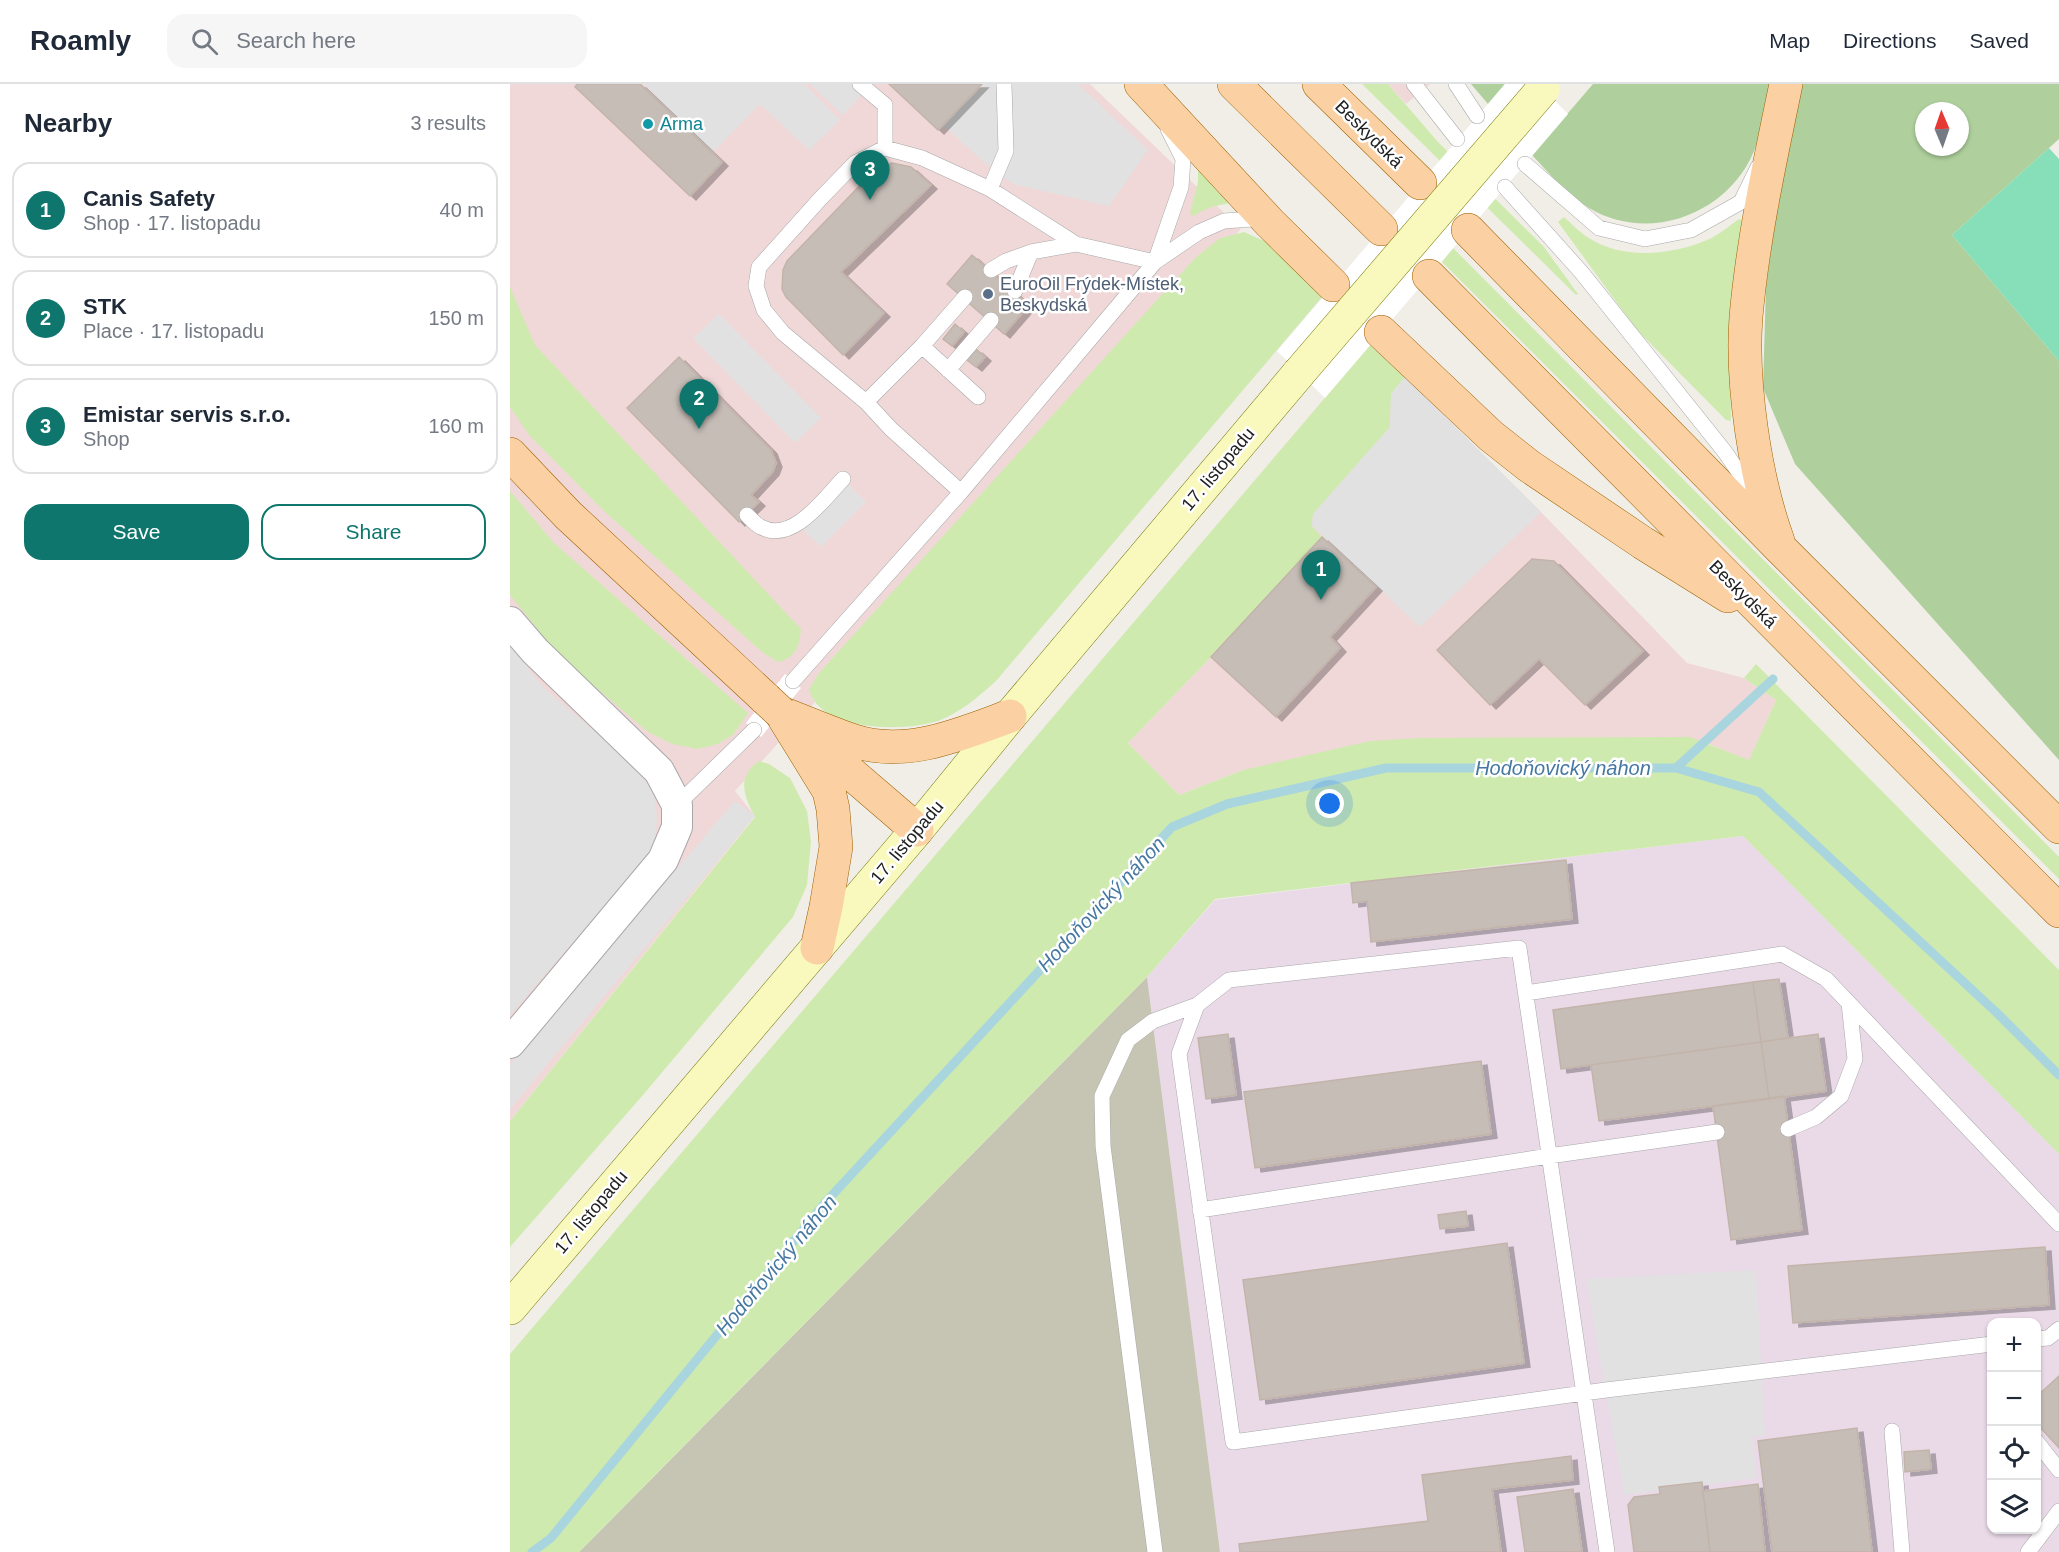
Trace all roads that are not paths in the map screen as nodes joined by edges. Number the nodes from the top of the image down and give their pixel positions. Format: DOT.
graph roads {
  1 [pos="860,84"];
  2 [pos="1004,84"];
  3 [pos="1138,84"];
  4 [pos="1234,84"];
  5 [pos="1319,84"];
  6 [pos="1414,84"];
  7 [pos="1456,84"];
  8 [pos="1786,84"];
  9 [pos="1545,87"];
  10 [pos="1477,116"];
  11 [pos="1776,130"];
  12 [pos="1457,139"];
  13 [pos="885,148"];
  14 [pos="1525,164"];
  15 [pos="1420,183"];
  16 [pos="1505,187"];
  17 [pos="990,189"];
  18 [pos="1270,224"];
  19 [pos="1381,229"];
  20 [pos="1468,230"];
  21 [pos="1076,244"];
  22 [pos="1031,252"];
  23 [pos="1155,262"];
  24 [pos="991,270"];
  25 [pos="1429,276"];
  26 [pos="1333,285"];
  27 [pos="1015,291"];
  28 [pos="965,297"];
  29 [pos="991,320"];
  30 [pos="1381,332"];
  31 [pos="922,346"];
  32 [pos="948,370"];
  33 [pos="978,398"];
  34 [pos="866,402"];
  35 [pos="510,454"];
  36 [pos="843,479"];
  37 [pos="961,492"];
  38 [pos="1767,513"];
  39 [pos="747,515"];
  40 [pos="1780,548"];
  41 [pos="510,622"];
  42 [pos="1773,624"];
  43 [pos="794,681"];
  44 [pos="773,706"];
  45 [pos="1010,716"];
  46 [pos="754,730"];
  47 [pos="677,805"];
  48 [pos="2059,827"];
  49 [pos="917,830"];
  50 [pos="2059,911"];
  51 [pos="817,948"];
  52 [pos="1526,993"];
  53 [pos="1849,1003"];
  54 [pos="1197,1005"];
  55 [pos="510,1043"];
  56 [pos="1788,1129"];
  57 [pos="1717,1132"];
  58 [pos="1549,1156"];
  59 [pos="1200,1210"];
  60 [pos="2059,1224"];
  61 [pos="510,1308"];
  62 [pos="2059,1329"];
  63 [pos="2041,1339"];
  64 [pos="1987,1345"];
  65 [pos="1584,1393"];
  66 [pos="1892,1431"];
  67 [pos="2041,1446"];
  68 [pos="2059,1470"];
  69 [pos="2059,1511"];
  70 [pos="1155,1552"];
  71 [pos="1606,1552"];
  72 [pos="1902,1552"];
  73 [pos="2028,1552"];
  1 -- 13 [label="lane"];
  2 -- 17 [label="lane"];
  3 -- 18 [label="main road"];
  3 -- 23 [label="lane"];
  4 -- 19 [label="main road"];
  5 -- 15 [label="main road, Beskydská"];
  6 -- 12 [label="lane"];
  7 -- 10 [label="lane"];
  8 -- 11 [label="main road"];
  9 -- 45 [label="main road, 17. listopadu, bridge"];
  11 -- 14 [label="lane"];
  11 -- 38 [label="main road"];
  13 -- 17 [label="lane"];
  13 -- 34 [label="lane"];
  16 -- 38 [label="lane"];
  17 -- 21 [label="lane"];
  18 -- 23 [label="lane"];
  18 -- 26 [label="main road"];
  20 -- 40 [label="main road"];
  21 -- 22 [label="lane"];
  21 -- 23 [label="lane"];
  22 -- 24 [label="lane"];
  22 -- 27 [label="lane"];
  23 -- 37 [label="lane"];
  25 -- 42 [label="main road, Beskydská"];
  28 -- 31 [label="lane"];
  29 -- 32 [label="lane"];
  30 -- 42 [label="main road"];
  31 -- 32 [label="lane"];
  31 -- 34 [label="lane"];
  32 -- 33 [label="lane"];
  34 -- 37 [label="lane"];
  35 -- 44 [label="main road"];
  36 -- 39 [label="lane"];
  37 -- 43 [label="lane"];
  38 -- 40 [label="main road"];
  40 -- 48 [label="main road"];
  41 -- 47 [label="street"];
  42 -- 50 [label="main road, Beskydská"];
  44 -- 45 [label="main road"];
  44 -- 49 [label="main road"];
  44 -- 51 [label="main road"];
  45 -- 49 [label="main road, 17. listopadu"];
  46 -- 47 [label="lane"];
  47 -- 55 [label="street"];
  49 -- 51 [label="main road, 17. listopadu"];
  51 -- 61 [label="main road, 17. listopadu"];
  52 -- 53 [label="lane"];
  52 -- 54 [label="lane"];
  52 -- 58 [label="lane"];
  53 -- 56 [label="lane"];
  53 -- 60 [label="lane"];
  54 -- 59 [label="lane"];
  54 -- 70 [label="lane"];
  57 -- 58 [label="lane"];
  58 -- 59 [label="lane"];
  58 -- 65 [label="lane"];
  59 -- 65 [label="lane"];
  62 -- 63 [label="lane"];
  64 -- 65 [label="lane"];
  65 -- 71 [label="lane"];
  66 -- 72 [label="lane"];
  67 -- 68 [label="lane"];
  69 -- 73 [label="lane"];
}
